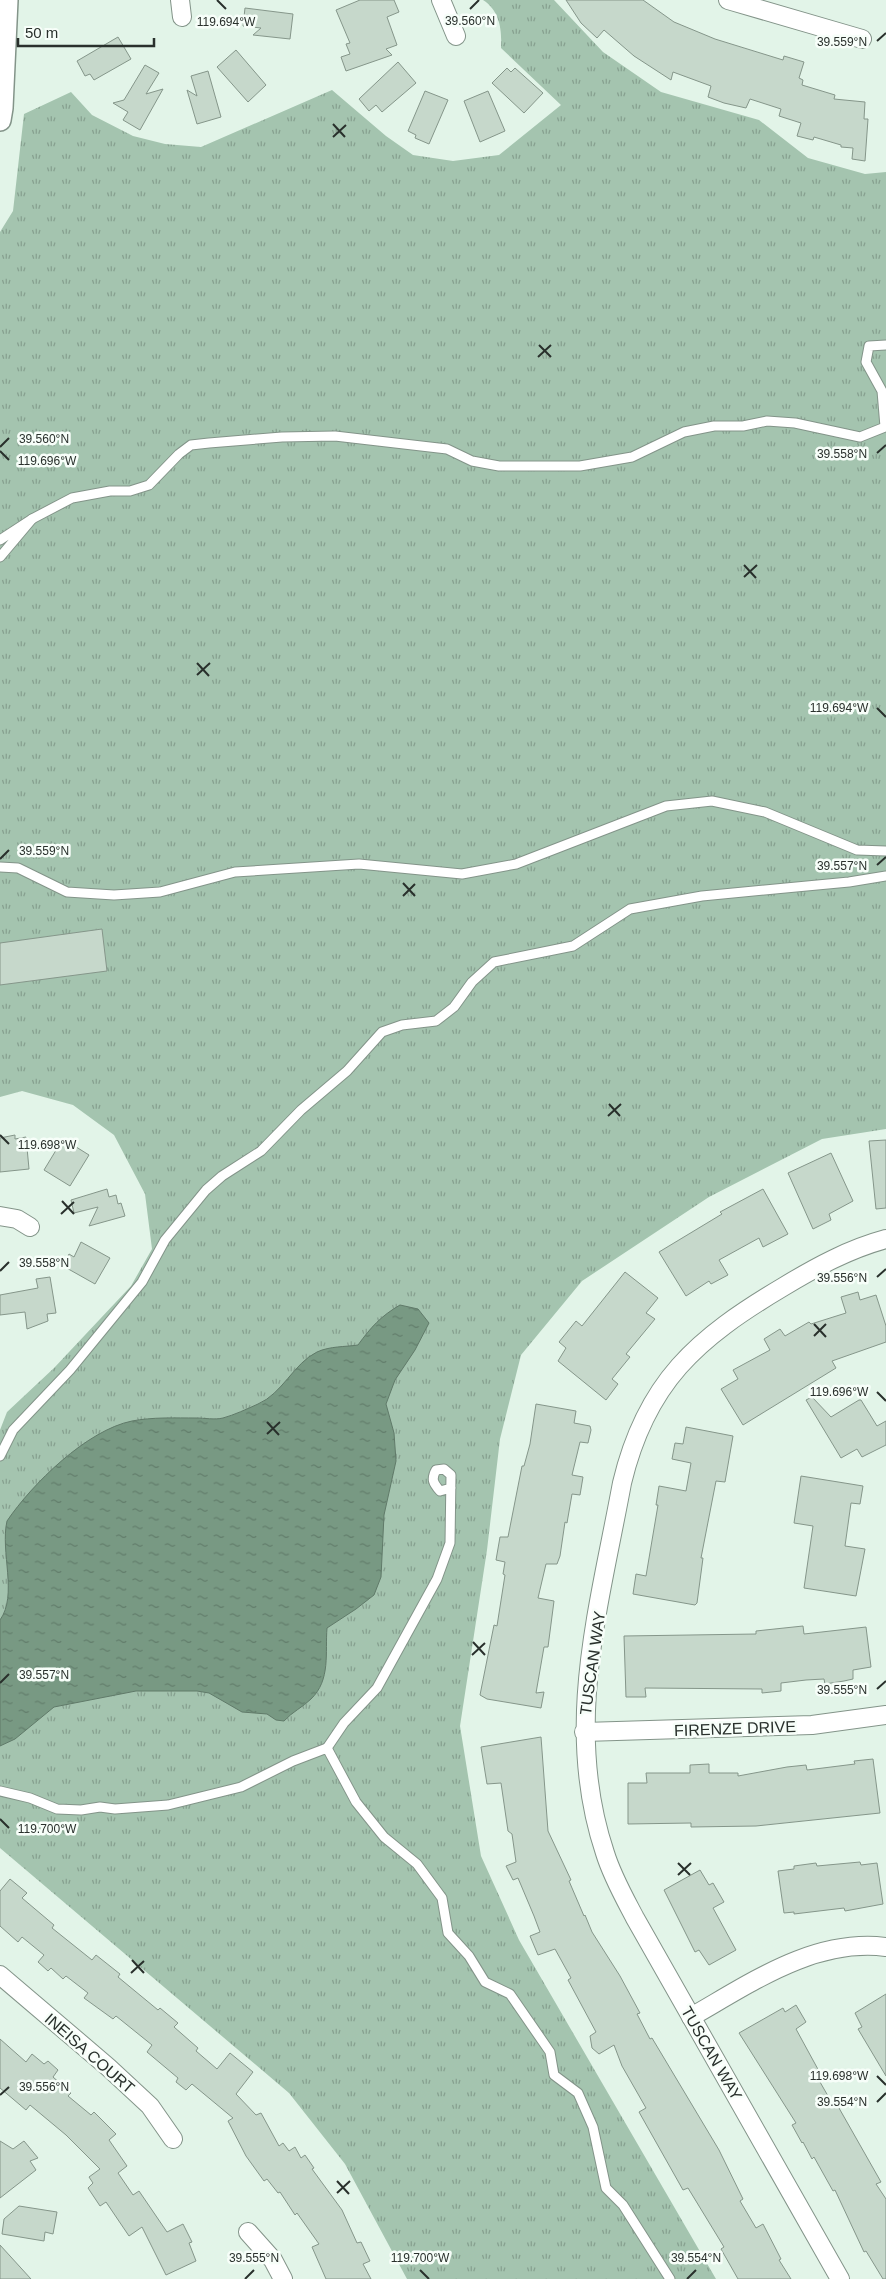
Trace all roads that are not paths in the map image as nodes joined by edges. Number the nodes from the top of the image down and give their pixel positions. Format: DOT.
graph roads {
  1 [pos="7,0"];
  2 [pos="440,0"];
  3 [pos="728,0"];
  4 [pos="456,36"];
  5 [pos="862,39"];
  6 [pos="0,120"];
  7 [pos="886,345"];
  8 [pos="32,519"];
  9 [pos="0,540"];
  10 [pos="0,556"];
  11 [pos="886,852"];
  12 [pos="0,867"];
  13 [pos="886,876"];
  14 [pos="0,1216"];
  15 [pos="30,1227"];
  16 [pos="886,1239"];
  17 [pos="0,1456"];
  18 [pos="451,1488"];
  19 [pos="886,1715"];
  20 [pos="584,1732"];
  21 [pos="327,1748"];
  22 [pos="0,1791"];
  23 [pos="886,1947"];
  24 [pos="0,1975"];
  25 [pos="691,2017"];
  26 [pos="173,2139"];
  27 [pos="248,2232"];
  28 [pos="283,2279"];
  29 [pos="670,2279"];
  30 [pos="840,2279"];
  1 -- 6 [label="street"];
  2 -- 4 [label="street"];
  3 -- 5 [label="street"];
  7 -- 8 [label="lane"];
  8 -- 9 [label="lane"];
  8 -- 10 [label="lane"];
  11 -- 12 [label="lane"];
  13 -- 17 [label="lane"];
  14 -- 15 [label="street"];
  16 -- 20 [label="street, TUSCAN WAY"];
  18 -- 21 [label="lane"];
  19 -- 20 [label="street, FIRENZE DRIVE"];
  20 -- 25 [label="street, TUSCAN WAY"];
  21 -- 22 [label="lane"];
  21 -- 29 [label="lane"];
  23 -- 25 [label="street"];
  24 -- 26 [label="street, INEISA COURT"];
  25 -- 30 [label="street, TUSCAN WAY"];
  27 -- 28 [label="street"];
}
